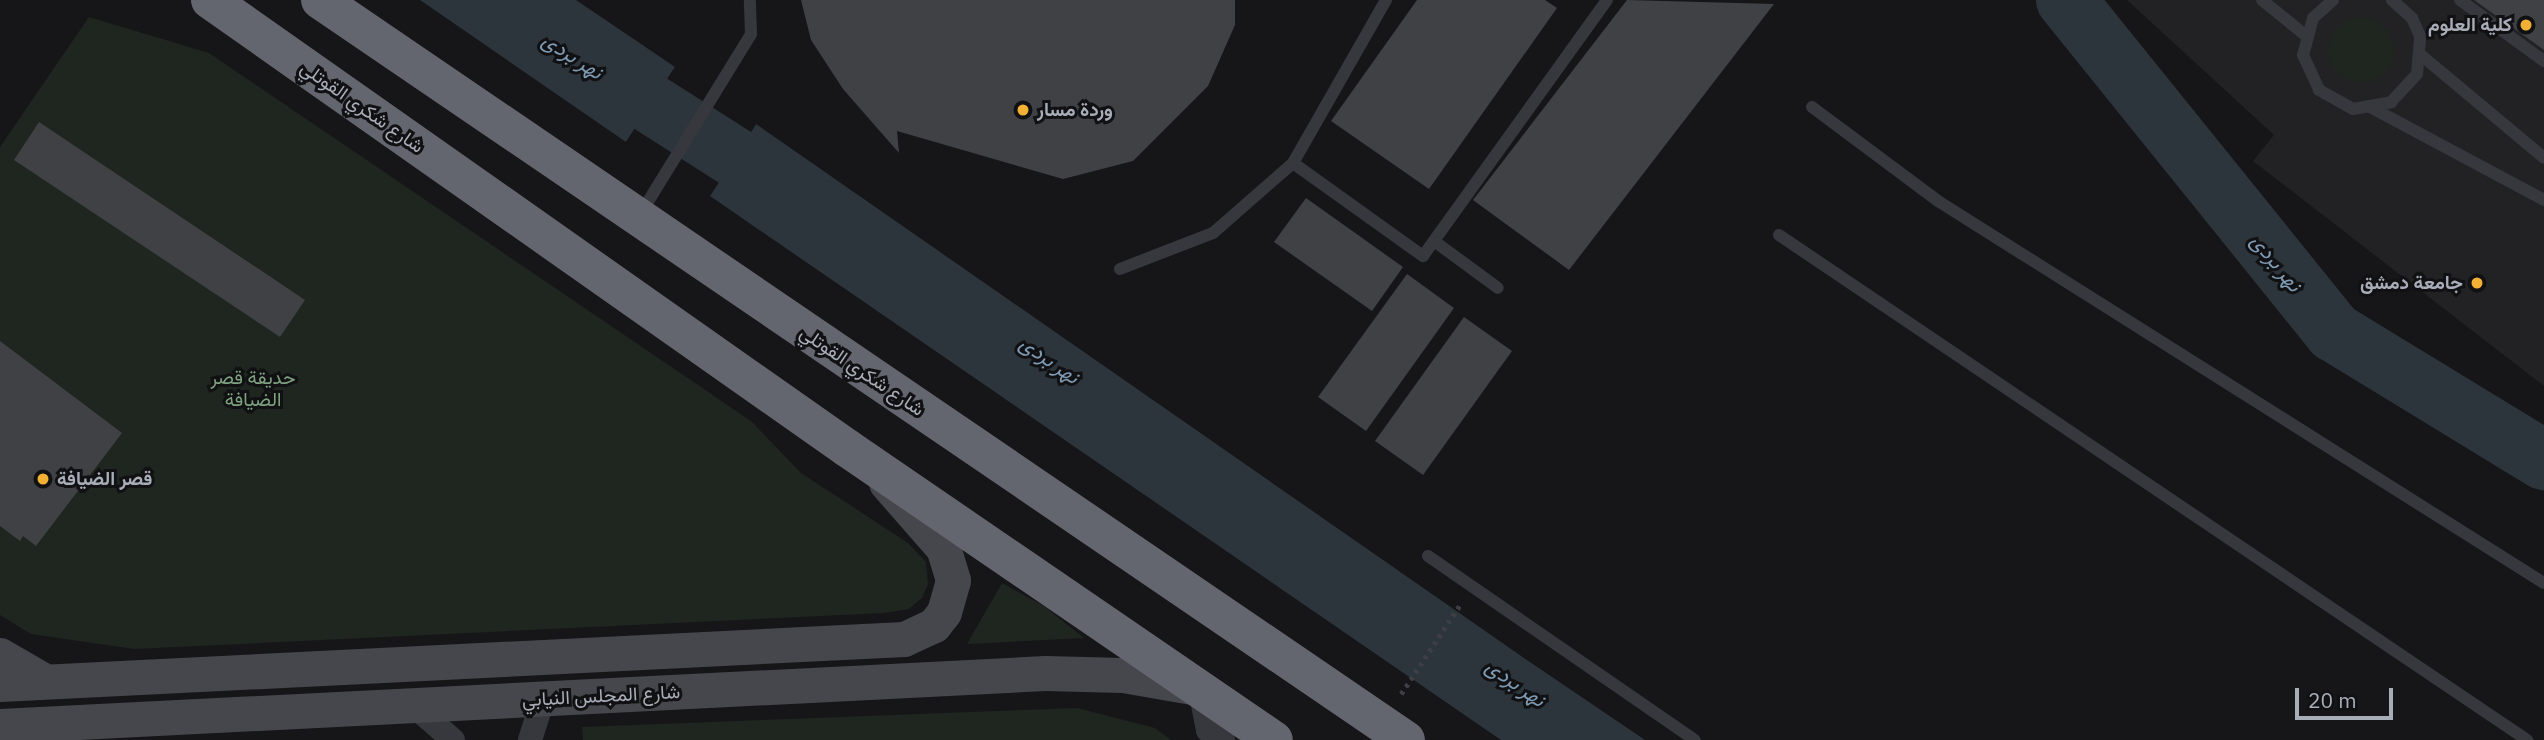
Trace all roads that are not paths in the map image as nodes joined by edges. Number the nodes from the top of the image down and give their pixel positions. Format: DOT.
graph roads {
  1 [pos="210,0"];
  2 [pos="750,0"];
  3 [pos="1386,0"];
  4 [pos="1607,0"];
  5 [pos="2262,0"];
  6 [pos="2333,0"];
  7 [pos="2392,0"];
  8 [pos="2460,0"];
  9 [pos="323,2"];
  10 [pos="2305,35"];
  11 [pos="2421,55"];
  12 [pos="2544,61"];
  13 [pos="1812,107"];
  14 [pos="2372,108"];
  15 [pos="2544,159"];
  16 [pos="1293,163"];
  17 [pos="2544,200"];
  18 [pos="637,218"];
  19 [pos="1779,234"];
  20 [pos="1434,241"];
  21 [pos="1120,269"];
  22 [pos="1499,288"];
  23 [pos="867,462"];
  24 [pos="1428,556"];
  25 [pos="2544,583"];
  26 [pos="0,655"];
  27 [pos="43,680"];
  28 [pos="0,684"];
  29 [pos="1200,689"];
  30 [pos="542,699"];
  31 [pos="413,705"];
  32 [pos="5,729"];
  33 [pos="1394,732"];
  34 [pos="453,740"];
  35 [pos="530,740"];
  36 [pos="1223,740"];
  37 [pos="1275,740"];
  38 [pos="1695,740"];
  39 [pos="2527,740"];
  1 -- 23 [label="highway, شارع شكري القوتلي"];
  2 -- 18 [label="lane"];
  3 -- 16 [label="lane"];
  4 -- 20 [label="lane"];
  5 -- 10 [label="lane"];
  6 -- 10 [label="lane"];
  7 -- 11 [label="lane"];
  8 -- 12 [label="lane"];
  9 -- 18 [label="highway, شارع شكري القوتلي"];
  10 -- 14 [label="lane"];
  11 -- 14 [label="lane"];
  11 -- 15 [label="lane"];
  13 -- 25 [label="lane"];
  14 -- 17 [label="lane"];
  16 -- 20 [label="lane"];
  16 -- 21 [label="lane"];
  18 -- 33 [label="highway, شارع شكري القوتلي"];
  19 -- 39 [label="lane"];
  20 -- 22 [label="lane"];
  23 -- 27 [label="main road"];
  23 -- 29 [label="highway, شارع شكري القوتلي"];
  24 -- 38 [label="lane"];
  26 -- 27 [label="main road"];
  27 -- 28 [label="main road"];
  29 -- 30 [label="main road, شارع المجلس النيابي"];
  29 -- 36 [label="street"];
  29 -- 37 [label="highway, شارع شكري القوتلي"];
  30 -- 31 [label="main road, شارع المجلس النيابي"];
  30 -- 35 [label="street"];
  31 -- 32 [label="main road, شارع المجلس النيابي"];
  31 -- 34 [label="street"];
}
